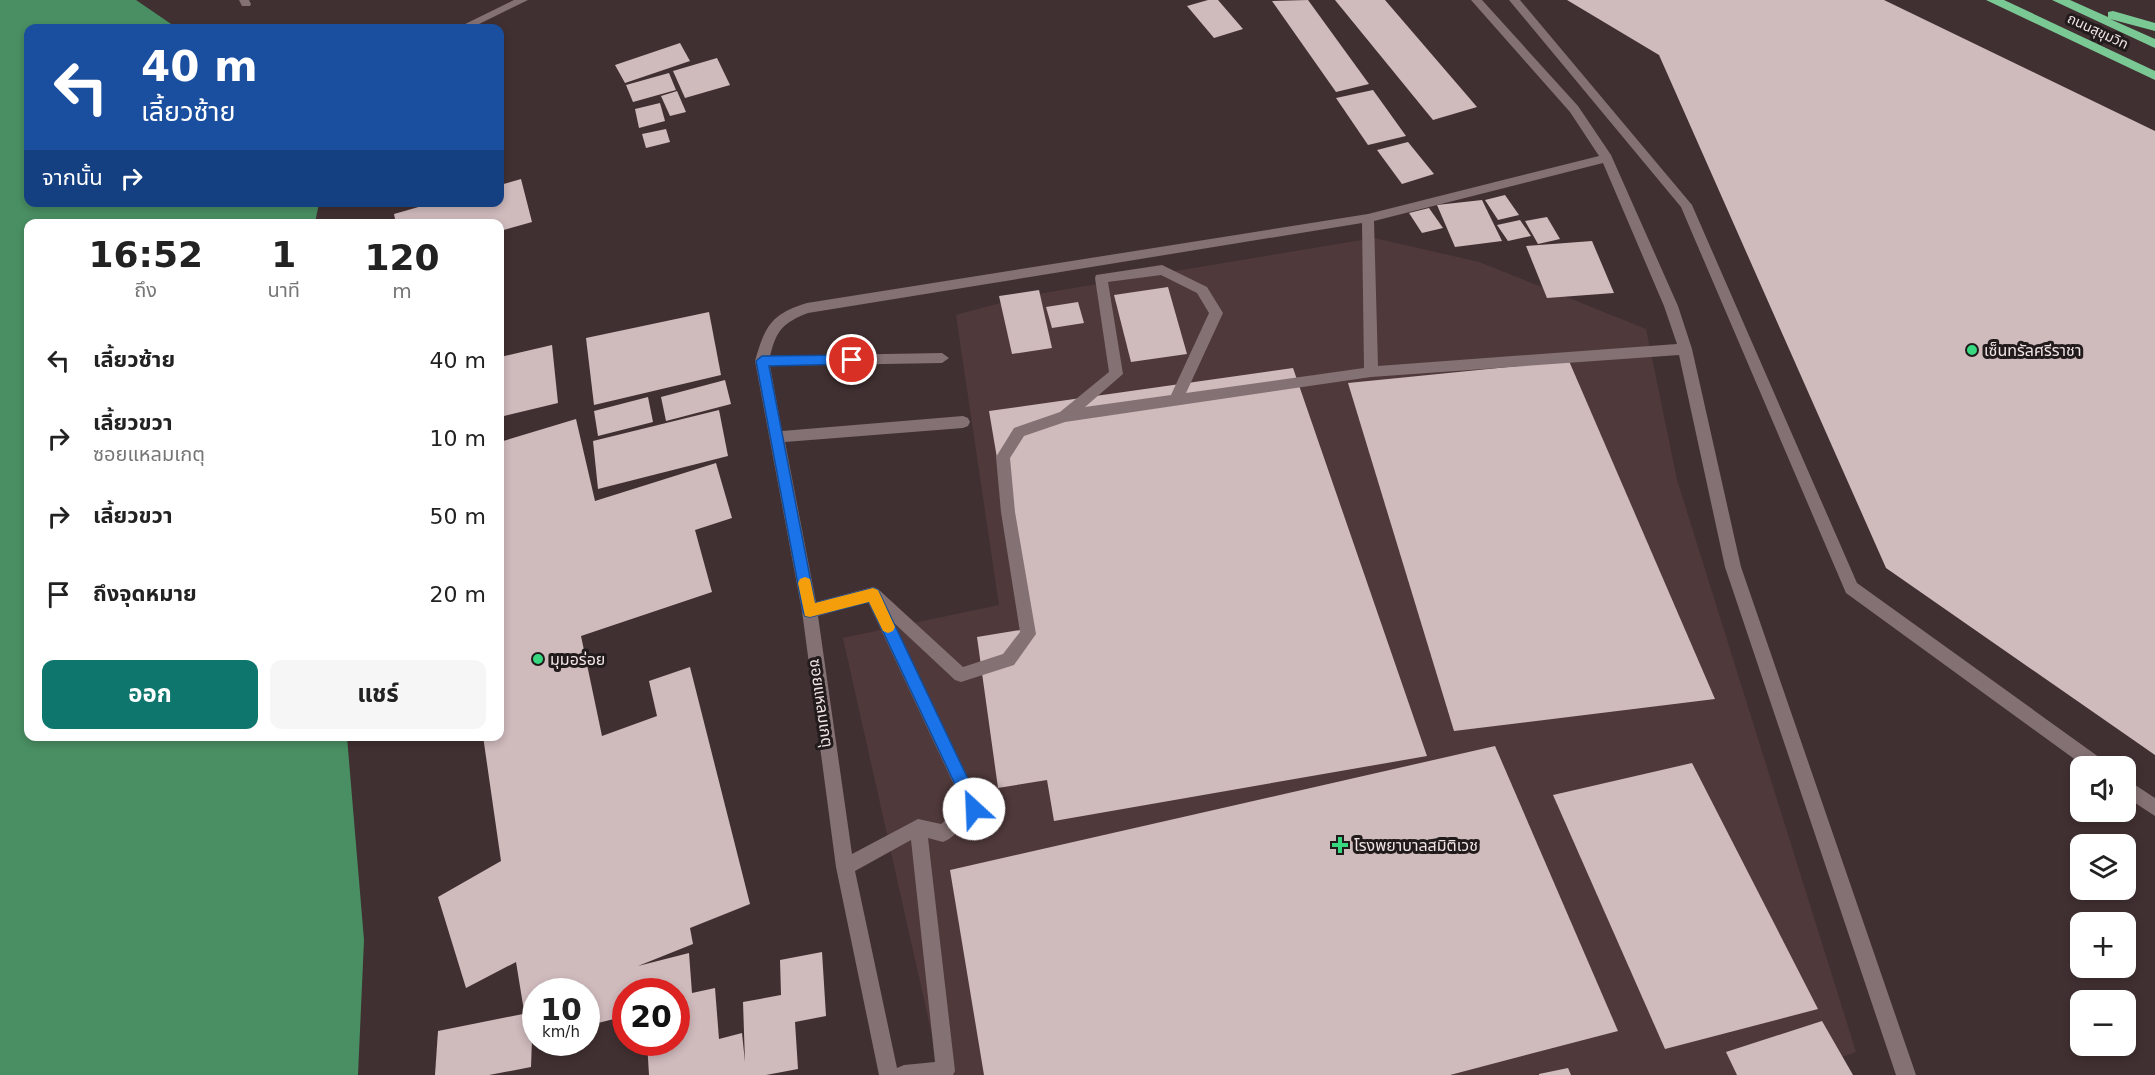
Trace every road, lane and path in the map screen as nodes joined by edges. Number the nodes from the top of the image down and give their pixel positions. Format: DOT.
graph roads {
  1 [pos="523,0"];
  2 [pos="1476,0"];
  3 [pos="1514,0"];
  4 [pos="1994,0"];
  5 [pos="2061,0"];
  6 [pos="472,24"];
  7 [pos="2155,27"];
  8 [pos="2155,44"];
  9 [pos="2155,76"];
  10 [pos="1607,158"];
  11 [pos="1368,218"];
  12 [pos="1685,349"];
  13 [pos="942,358"];
  14 [pos="762,361"];
  15 [pos="1371,372"];
  16 [pos="1176,400"];
  17 [pos="1065,416"];
  18 [pos="963,422"];
  19 [pos="778,437"];
  20 [pos="873,594"];
  21 [pos="810,611"];
  22 [pos="2083,756"];
  23 [pos="2136,794"];
  24 [pos="2155,808"];
  25 [pos="918,827"];
  26 [pos="844,867"];
  27 [pos="889,1075"];
  28 [pos="904,1075"];
  29 [pos="1906,1075"];
  1 -- 6 [label="street"];
  2 -- 10 [label="street"];
  3 -- 22 [label="street"];
  4 -- 9 [label="highway, ถนนสุขุมวิท"];
  5 -- 7 [label="highway"];
  5 -- 8 [label="highway, ถนนสุขุมวิท"];
  10 -- 11 [label="street"];
  10 -- 12 [label="street"];
  11 -- 14 [label="street, ซอยแหลมเกตุ"];
  11 -- 15 [label="street"];
  12 -- 15 [label="street"];
  12 -- 29 [label="street"];
  13 -- 14 [label="street"];
  14 -- 19 [label="street, ซอยแหลมเกตุ"];
  15 -- 16 [label="street"];
  16 -- 17 [label="street"];
  16 -- 17 [label="street"];
  17 -- 20 [label="street"];
  18 -- 19 [label="street"];
  19 -- 21 [label="street, ซอยแหลมเกตุ"];
  20 -- 21 [label="street"];
  20 -- 25 [label="street"];
  21 -- 26 [label="street, ซอยแหลมเกตุ"];
  23 -- 24 [label="street"];
  25 -- 26 [label="street"];
  25 -- 28 [label="street"];
  26 -- 27 [label="street, ซอยแหลมเกตุ"];
}
